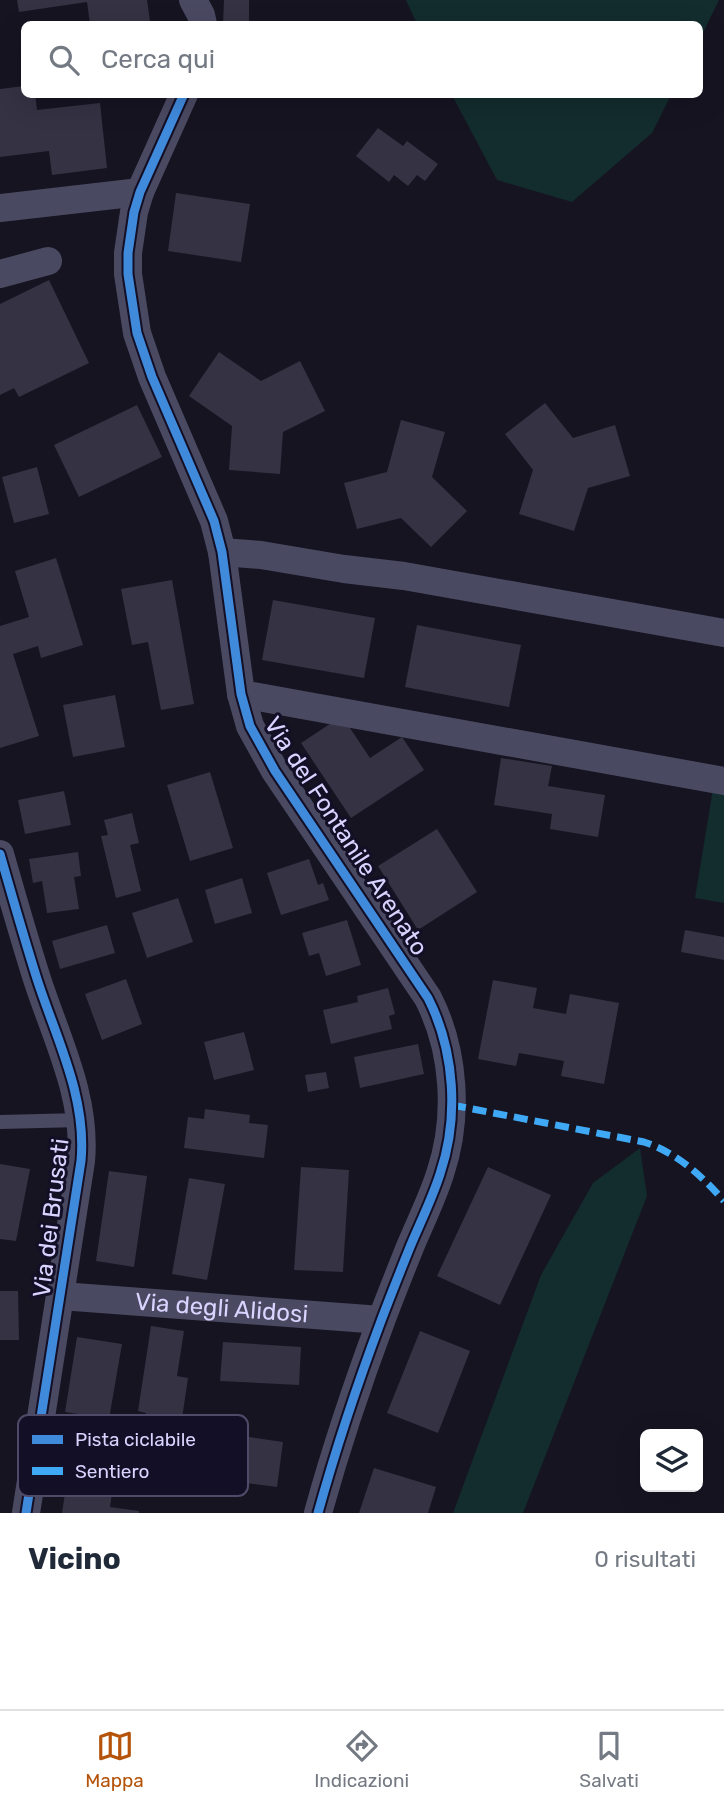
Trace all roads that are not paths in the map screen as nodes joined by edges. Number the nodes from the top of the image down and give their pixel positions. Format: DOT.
graph roads {
  1 [pos="193,0"];
  2 [pos="209,0"];
  3 [pos="202,21"];
  4 [pos="204,21"];
  5 [pos="182,98"];
  6 [pos="140,192"];
  7 [pos="0,208"];
  8 [pos="48,261"];
  9 [pos="0,274"];
  10 [pos="222,552"];
  11 [pos="724,633"];
  12 [pos="240,694"];
  13 [pos="724,781"];
  14 [pos="0,854"];
  15 [pos="81,1120"];
  16 [pos="0,1122"];
  17 [pos="61,1296"];
  18 [pos="381,1320"];
  19 [pos="42,1415"];
  20 [pos="317,1513"];
  1 -- 3 [label="street"];
  2 -- 4 [label="lane"];
  5 -- 6 [label="street, Via del Fontanile Arenato"];
  6 -- 7 [label="street"];
  6 -- 10 [label="street, Via del Fontanile Arenato"];
  8 -- 9 [label="street"];
  10 -- 11 [label="street"];
  10 -- 12 [label="street, Via del Fontanile Arenato"];
  12 -- 13 [label="street"];
  12 -- 18 [label="street, Via del Fontanile Arenato"];
  14 -- 15 [label="street, Via dei Brusati"];
  15 -- 16 [label="lane"];
  15 -- 17 [label="street, Via dei Brusati"];
  17 -- 18 [label="street, Via degli Alidosi"];
  17 -- 19 [label="street, Via dei Brusati"];
  18 -- 20 [label="street, Via del Fontanile Arenato"];
}
